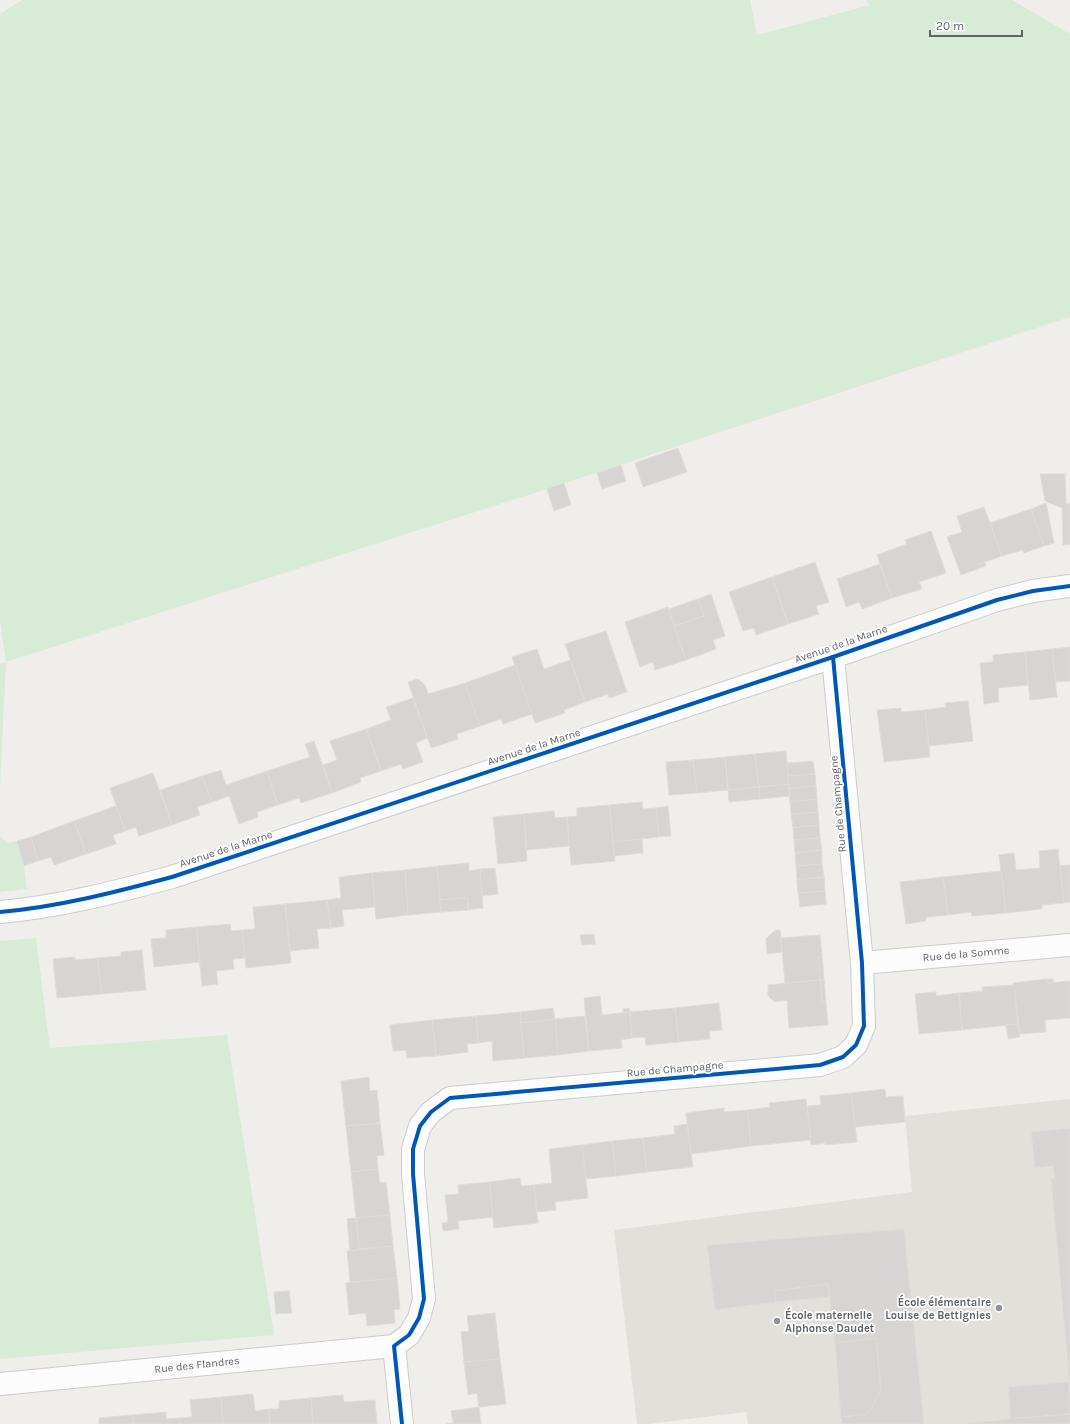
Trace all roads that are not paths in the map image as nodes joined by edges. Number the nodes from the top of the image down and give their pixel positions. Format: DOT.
graph roads {
  1 [pos="1070,586"];
  2 [pos="833,657"];
  3 [pos="0,912"];
  4 [pos="1070,946"];
  5 [pos="862,963"];
  6 [pos="394,1346"];
  7 [pos="0,1384"];
  8 [pos="402,1424"];
  1 -- 2 [label="street, Avenue de la Marne"];
  2 -- 3 [label="street, Avenue de la Marne"];
  2 -- 5 [label="street, Rue de Champagne"];
  4 -- 5 [label="street, Rue de la Somme"];
  5 -- 6 [label="street, Rue de Champagne"];
  6 -- 7 [label="street, Rue des Flandres"];
  6 -- 8 [label="street"];
}
